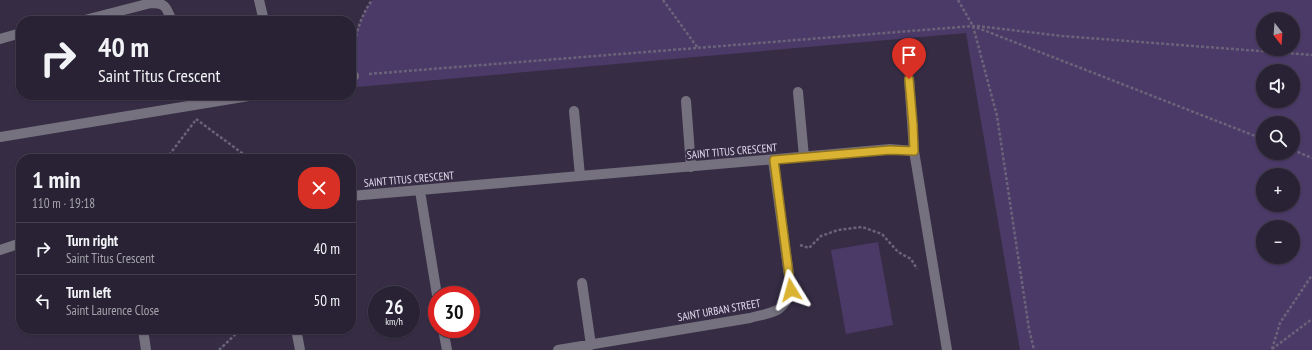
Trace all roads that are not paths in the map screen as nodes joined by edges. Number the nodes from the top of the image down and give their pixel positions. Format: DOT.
graph roads {
  1 [pos="259,0"];
  2 [pos="102,16"];
  3 [pos="170,16"];
  4 [pos="263,16"];
  5 [pos="16,34"];
  6 [pos="0,39"];
  7 [pos="909,79"];
  8 [pos="798,92"];
  9 [pos="196,100"];
  10 [pos="686,101"];
  11 [pos="574,111"];
  12 [pos="0,137"];
  13 [pos="914,151"];
  14 [pos="804,157"];
  15 [pos="774,160"];
  16 [pos="691,167"];
  17 [pos="580,176"];
  18 [pos="420,191"];
  19 [pos="356,196"];
  20 [pos="16,245"];
  21 [pos="0,250"];
  22 [pos="582,283"];
  23 [pos="436,286"];
  24 [pos="143,334"];
  25 [pos="297,334"];
  26 [pos="445,338"];
  27 [pos="591,344"];
  28 [pos="146,350"];
  29 [pos="300,350"];
  30 [pos="447,350"];
  31 [pos="558,350"];
  32 [pos="948,350"];
  1 -- 4 [label="street"];
  2 -- 3 [label="street"];
  5 -- 6 [label="street"];
  7 -- 13 [label="street"];
  8 -- 14 [label="street"];
  9 -- 12 [label="street"];
  10 -- 16 [label="street"];
  11 -- 17 [label="street"];
  13 -- 14 [label="street, SAINT TITUS CRESCENT"];
  13 -- 32 [label="street"];
  14 -- 15 [label="street, SAINT TITUS CRESCENT"];
  15 -- 16 [label="street, SAINT TITUS CRESCENT"];
  15 -- 27 [label="street, SAINT URBAN STREET"];
  16 -- 17 [label="street, SAINT TITUS CRESCENT"];
  17 -- 18 [label="street, SAINT TITUS CRESCENT"];
  18 -- 19 [label="street, SAINT TITUS CRESCENT"];
  18 -- 23 [label="street"];
  20 -- 21 [label="street"];
  22 -- 27 [label="street"];
  24 -- 28 [label="street"];
  25 -- 29 [label="street"];
  26 -- 30 [label="street"];
  27 -- 31 [label="street, SAINT URBAN STREET"];
}
